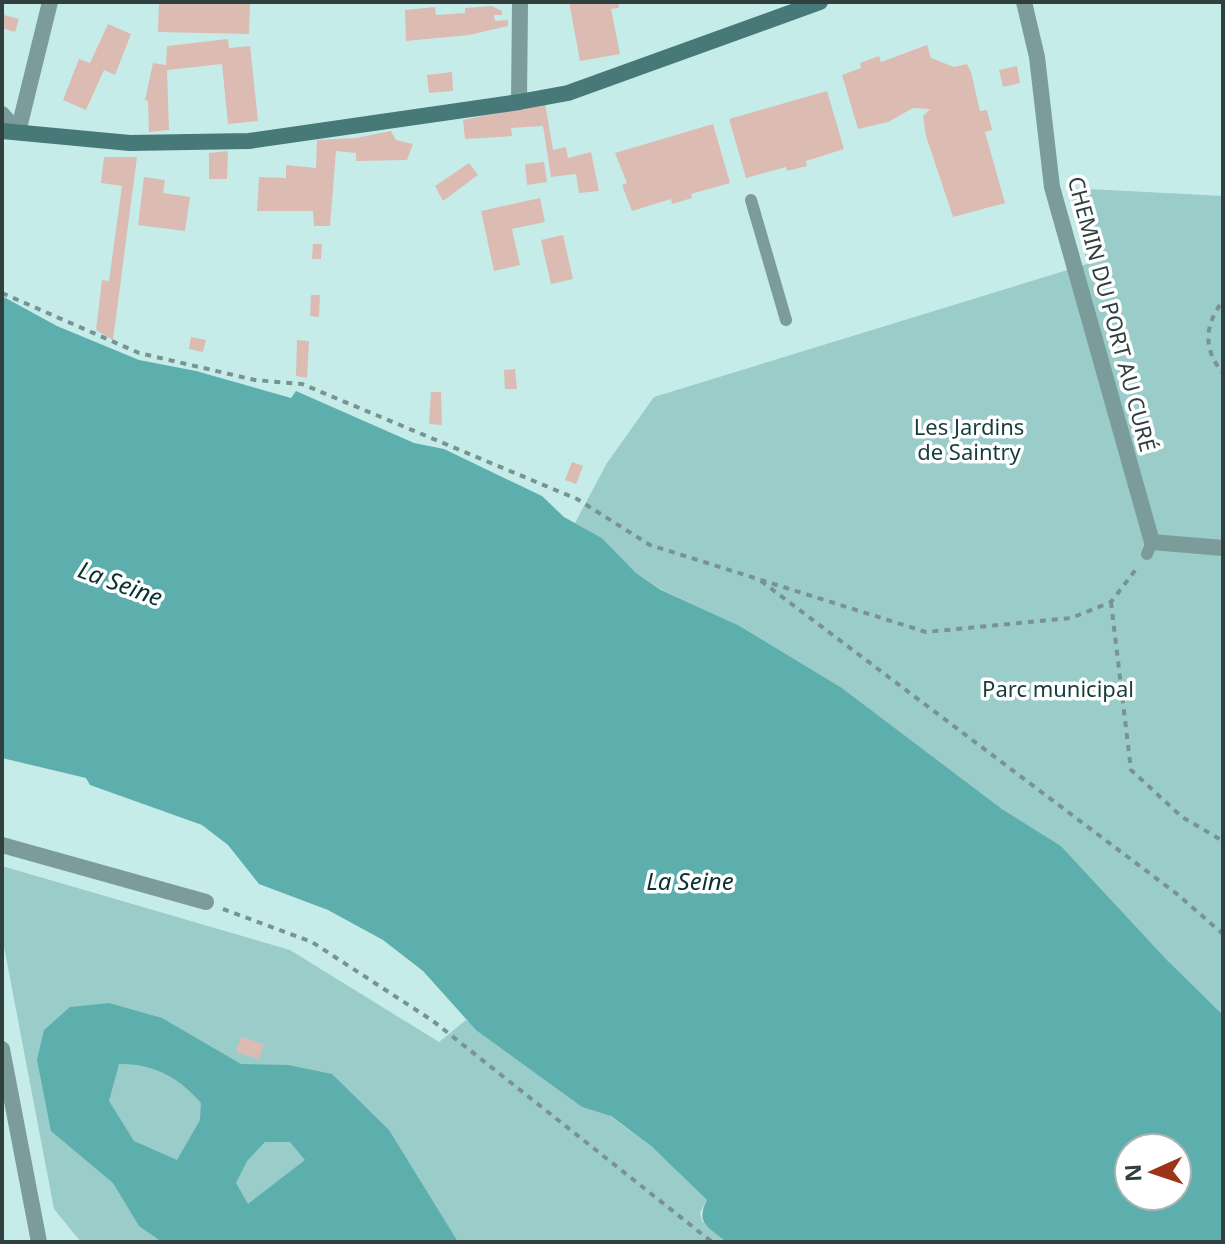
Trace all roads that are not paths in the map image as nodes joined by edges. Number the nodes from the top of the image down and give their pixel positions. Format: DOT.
graph roads {
  1 [pos="50,2"];
  2 [pos="520,2"];
  3 [pos="820,2"];
  4 [pos="1024,2"];
  5 [pos="519,102"];
  6 [pos="2,114"];
  7 [pos="10,132"];
  8 [pos="751,200"];
  9 [pos="786,320"];
  10 [pos="1223,548"];
  11 [pos="2,845"];
  12 [pos="206,902"];
  13 [pos="2,1049"];
  14 [pos="39,1242"];
  1 -- 7 [label="street"];
  2 -- 5 [label="street"];
  3 -- 5 [label="street"];
  4 -- 10 [label="street, CHEMIN DU PORT AU CURÉ"];
  5 -- 7 [label="street"];
  6 -- 7 [label="street"];
  8 -- 9 [label="lane"];
  11 -- 12 [label="street"];
  13 -- 14 [label="street"];
}
